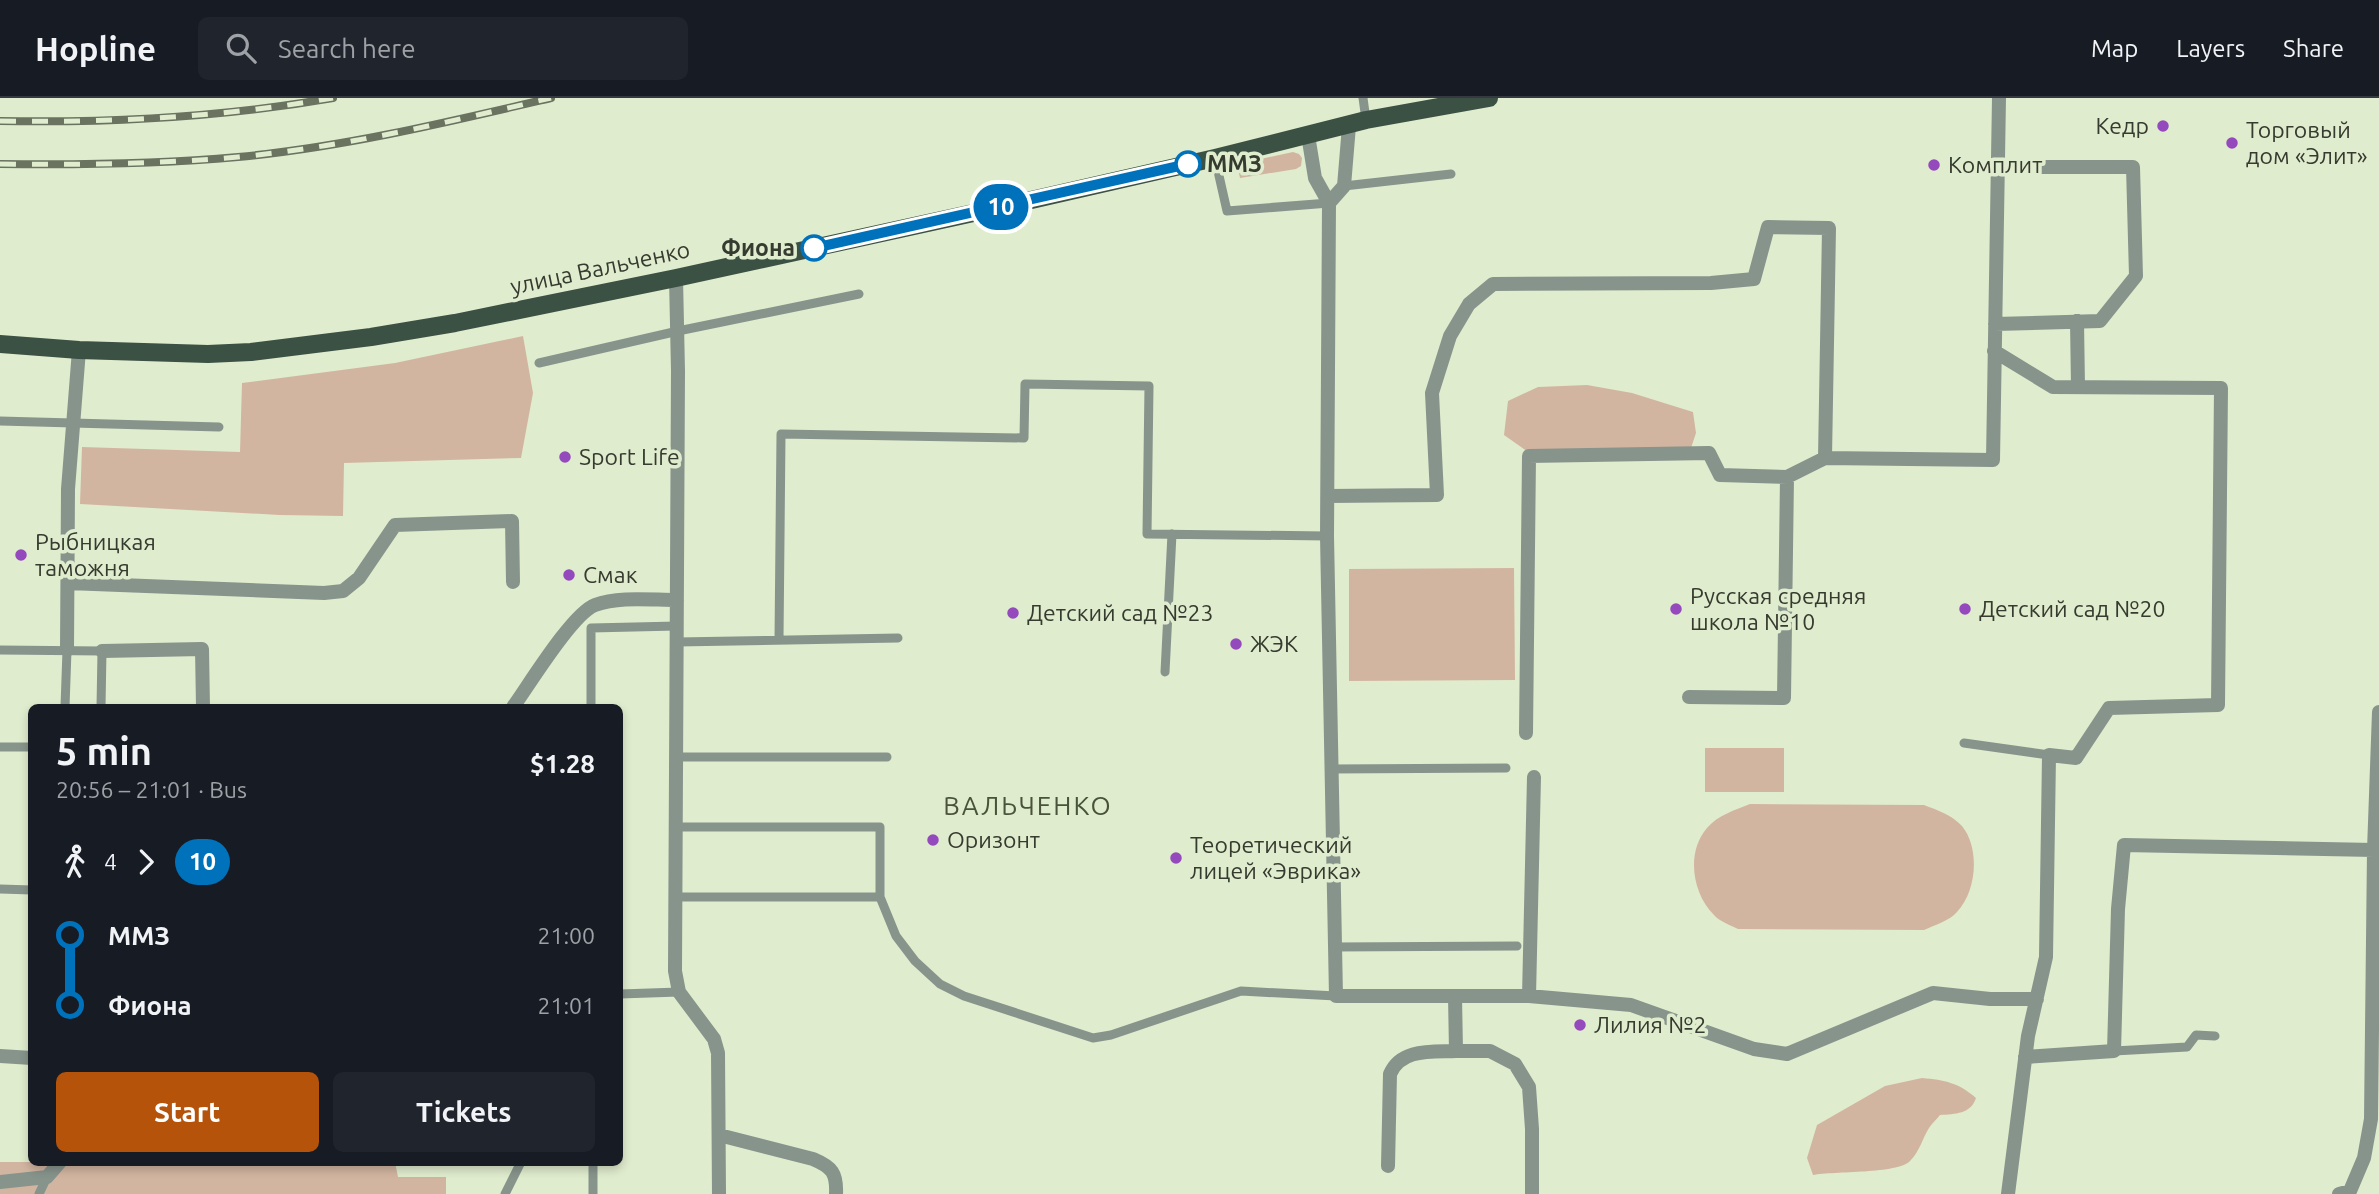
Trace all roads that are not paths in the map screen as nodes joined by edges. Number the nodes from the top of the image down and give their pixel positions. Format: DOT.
graph roads {
  1 [pos="1363,98"];
  2 [pos="1489,98"];
  3 [pos="1998,98"];
  4 [pos="1357,123"];
  5 [pos="1308,135"];
  6 [pos="1215,158"];
  7 [pos="1998,167"];
  8 [pos="1451,174"];
  9 [pos="1344,186"];
  10 [pos="1329,203"];
  11 [pos="676,278"];
  12 [pos="859,294"];
  13 [pos="2077,321"];
  14 [pos="1994,324"];
  15 [pos="678,331"];
  16 [pos="0,344"];
  17 [pos="79,350"];
  18 [pos="1994,351"];
  19 [pos="539,363"];
  20 [pos="2078,387"];
  21 [pos="0,421"];
  22 [pos="73,424"];
  23 [pos="219,428"];
  24 [pos="1825,458"];
  25 [pos="1787,477"];
  26 [pos="1328,496"];
  27 [pos="1172,534"];
  28 [pos="1327,536"];
  29 [pos="513,582"];
  30 [pos="68,583"];
  31 [pos="677,600"];
  32 [pos="677,626"];
  33 [pos="898,638"];
  34 [pos="779,640"];
  35 [pos="677,642"];
  36 [pos="0,650"];
  37 [pos="67,650"];
  38 [pos="102,651"];
  39 [pos="1165,673"];
  40 [pos="1689,696"];
  41 [pos="65,704"];
  42 [pos="102,704"];
  43 [pos="203,704"];
  44 [pos="515,704"];
  45 [pos="591,704"];
  46 [pos="2379,712"];
  47 [pos="1526,733"];
  48 [pos="1964,743"];
  49 [pos="0,747"];
  50 [pos="28,747"];
  51 [pos="2049,755"];
  52 [pos="677,757"];
  53 [pos="887,757"];
  54 [pos="1506,768"];
  55 [pos="1331,769"];
  56 [pos="1534,777"];
  57 [pos="676,827"];
  58 [pos="2374,850"];
  59 [pos="0,889"];
  60 [pos="28,890"];
  61 [pos="676,897"];
  62 [pos="880,897"];
  63 [pos="1517,946"];
  64 [pos="1334,947"];
  65 [pos="679,992"];
  66 [pos="623,994"];
  67 [pos="1336,996"];
  68 [pos="1455,996"];
  69 [pos="1530,996"];
  70 [pos="2037,999"];
  71 [pos="2215,1036"];
  72 [pos="1456,1051"];
  73 [pos="2113,1051"];
  74 [pos="0,1056"];
  75 [pos="2025,1057"];
  76 [pos="28,1058"];
  77 [pos="2375,1119"];
  78 [pos="719,1135"];
  79 [pos="57,1166"];
  80 [pos="519,1166"];
  81 [pos="593,1166"];
  82 [pos="1388,1166"];
  83 [pos="47,1177"];
  84 [pos="0,1182"];
  85 [pos="2347,1193"];
  86 [pos="39,1194"];
  87 [pos="505,1194"];
  88 [pos="593,1194"];
  89 [pos="719,1194"];
  90 [pos="836,1194"];
  91 [pos="1532,1194"];
  92 [pos="2008,1194"];
  1 -- 4 [label="lane"];
  2 -- 4 [label="main road, улица Вальченко"];
  3 -- 7 [label="street"];
  4 -- 5 [label="main road, улица Вальченко"];
  4 -- 9 [label="street"];
  5 -- 6 [label="main road, улица Вальченко"];
  5 -- 10 [label="street"];
  6 -- 10 [label="lane"];
  6 -- 11 [label="main road, улица Вальченко"];
  7 -- 13 [label="street"];
  7 -- 14 [label="street"];
  8 -- 9 [label="lane"];
  9 -- 10 [label="street"];
  10 -- 26 [label="street"];
  11 -- 15 [label="street"];
  11 -- 17 [label="main road, улица Вальченко"];
  12 -- 15 [label="lane"];
  13 -- 14 [label="street"];
  13 -- 20 [label="street"];
  14 -- 18 [label="street"];
  15 -- 19 [label="lane"];
  15 -- 31 [label="street"];
  16 -- 17 [label="main road, улица Вальченко"];
  17 -- 22 [label="street"];
  18 -- 20 [label="street"];
  18 -- 24 [label="street"];
  20 -- 51 [label="street"];
  21 -- 22 [label="lane"];
  22 -- 23 [label="lane"];
  22 -- 30 [label="street"];
  24 -- 25 [label="street"];
  24 -- 26 [label="street"];
  25 -- 40 [label="street"];
  25 -- 47 [label="street"];
  26 -- 28 [label="street"];
  27 -- 28 [label="lane"];
  27 -- 34 [label="lane"];
  27 -- 39 [label="lane"];
  28 -- 55 [label="street"];
  29 -- 30 [label="street"];
  30 -- 37 [label="street"];
  31 -- 32 [label="street"];
  31 -- 44 [label="street"];
  32 -- 35 [label="street"];
  32 -- 45 [label="lane"];
  33 -- 34 [label="lane"];
  34 -- 35 [label="lane"];
  35 -- 52 [label="street"];
  36 -- 37 [label="lane"];
  37 -- 38 [label="lane"];
  37 -- 41 [label="lane"];
  38 -- 42 [label="lane"];
  38 -- 43 [label="street"];
  46 -- 58 [label="street"];
  48 -- 51 [label="lane"];
  49 -- 50 [label="lane"];
  51 -- 70 [label="street"];
  52 -- 53 [label="lane"];
  52 -- 57 [label="street"];
  54 -- 55 [label="lane"];
  55 -- 64 [label="street"];
  56 -- 69 [label="street"];
  57 -- 61 [label="street"];
  57 -- 62 [label="lane"];
  58 -- 73 [label="street"];
  58 -- 77 [label="street"];
  59 -- 60 [label="lane"];
  61 -- 62 [label="lane"];
  61 -- 65 [label="street"];
  62 -- 67 [label="lane"];
  63 -- 64 [label="lane"];
  64 -- 67 [label="street"];
  65 -- 66 [label="lane"];
  65 -- 78 [label="street"];
  67 -- 68 [label="street"];
  68 -- 69 [label="street"];
  68 -- 72 [label="street"];
  69 -- 70 [label="street"];
  70 -- 75 [label="street"];
  71 -- 73 [label="lane"];
  72 -- 82 [label="street"];
  72 -- 91 [label="street"];
  73 -- 75 [label="street"];
  74 -- 76 [label="street"];
  75 -- 92 [label="street"];
  77 -- 85 [label="street"];
  78 -- 89 [label="street"];
  78 -- 90 [label="street"];
  79 -- 83 [label="street"];
  80 -- 87 [label="lane"];
  81 -- 88 [label="lane"];
  83 -- 84 [label="street"];
  83 -- 86 [label="lane"];
}
